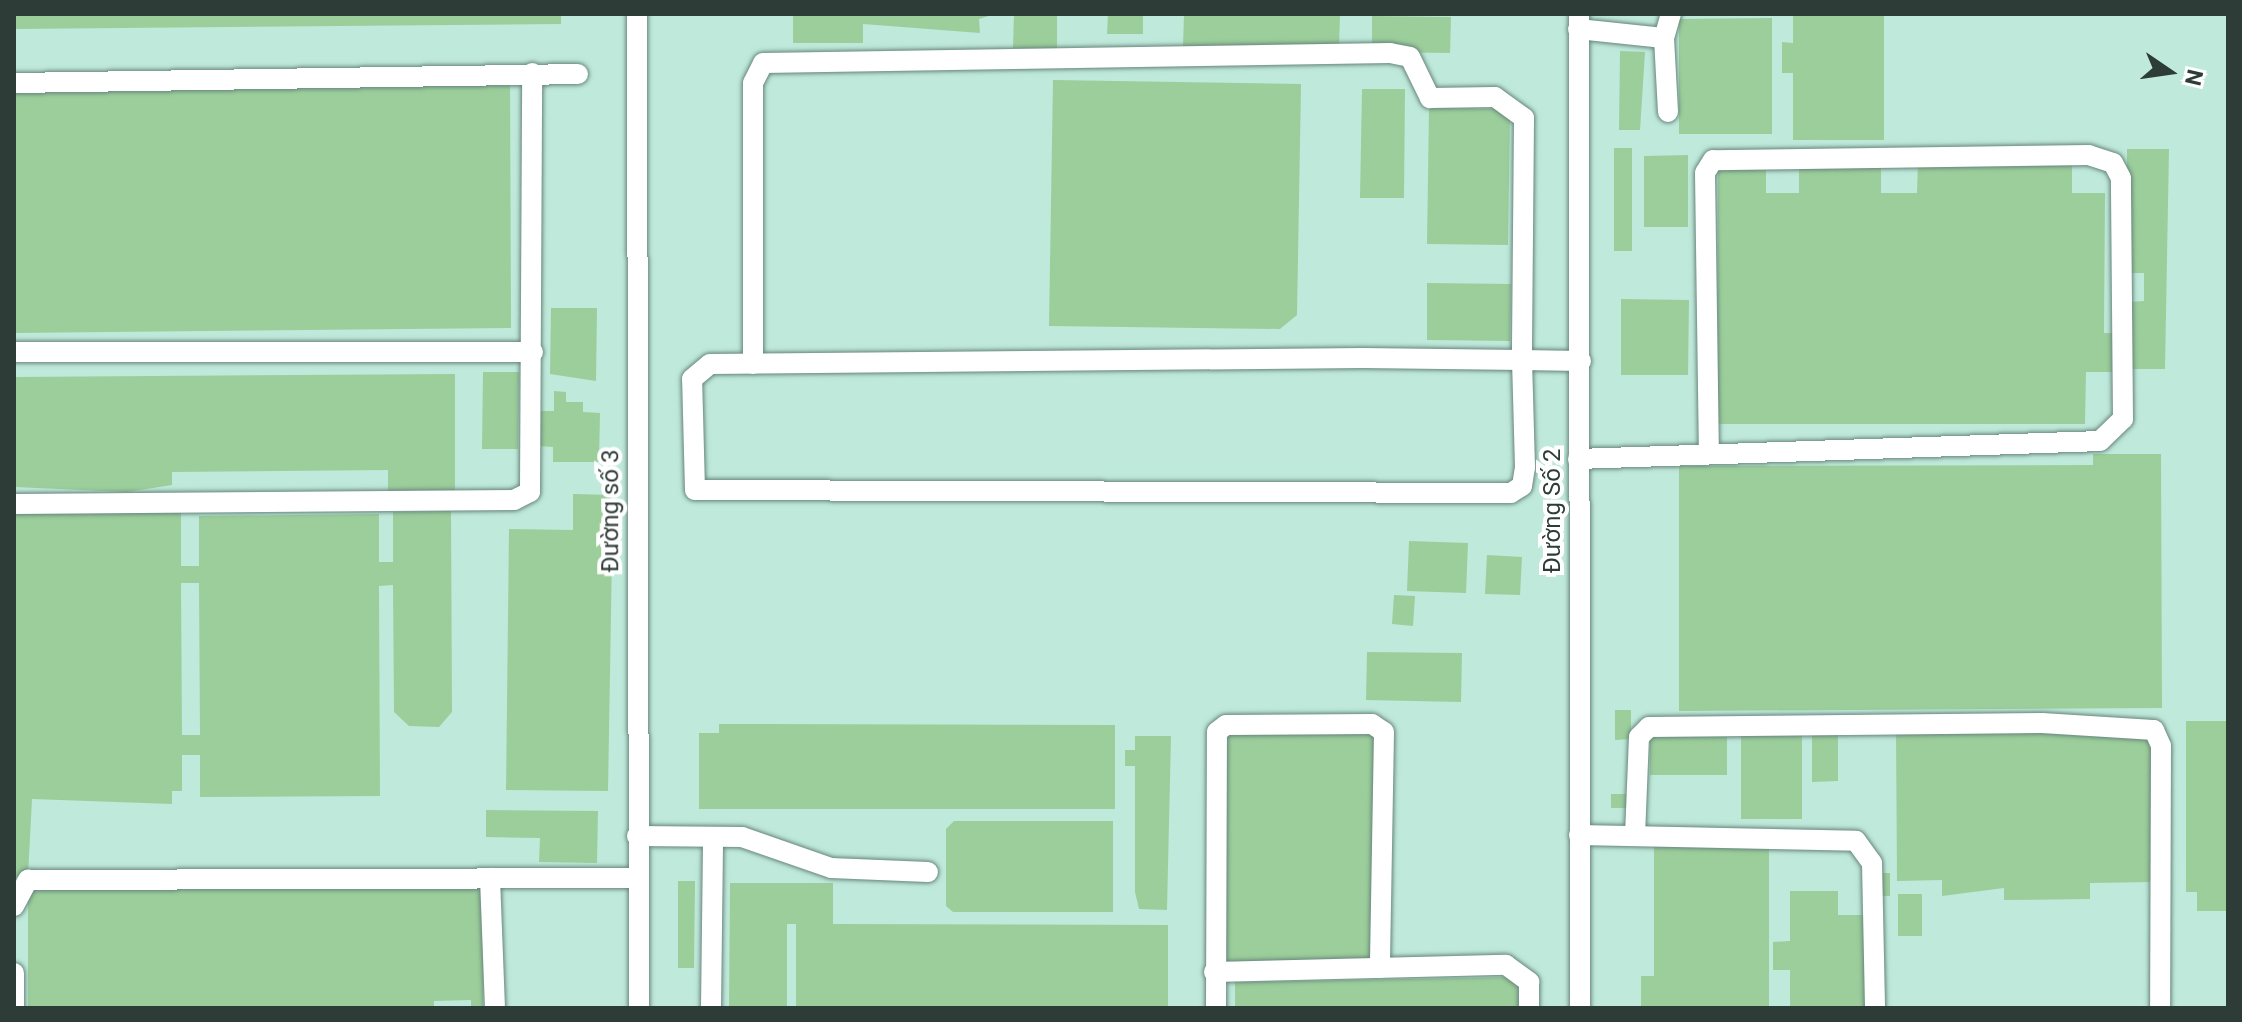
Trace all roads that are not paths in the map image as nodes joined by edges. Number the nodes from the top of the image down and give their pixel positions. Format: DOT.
graph roads {
  1 [pos="637,14"];
  2 [pos="1671,14"];
  3 [pos="1578,22"];
  4 [pos="1664,38"];
  5 [pos="532,73"];
  6 [pos="578,74"];
  7 [pos="14,83"];
  8 [pos="1668,112"];
  9 [pos="14,352"];
  10 [pos="533,352"];
  11 [pos="1522,360"];
  12 [pos="1581,361"];
  13 [pos="753,364"];
  14 [pos="1709,454"];
  15 [pos="1578,459"];
  16 [pos="14,504"];
  17 [pos="1579,835"];
  18 [pos="637,836"];
  19 [pos="1635,836"];
  20 [pos="713,837"];
  21 [pos="928,872"];
  22 [pos="490,878"];
  23 [pos="639,878"];
  24 [pos="14,906"];
  25 [pos="1380,968"];
  26 [pos="1214,972"];
  27 [pos="14,973"];
  28 [pos="14,1008"];
  29 [pos="495,1008"];
  30 [pos="639,1008"];
  31 [pos="711,1008"];
  32 [pos="1216,1008"];
  33 [pos="1529,1008"];
  34 [pos="1580,1008"];
  35 [pos="1875,1008"];
  36 [pos="2160,1008"];
  1 -- 18 [label="street, Đường số 3"];
  2 -- 4 [label="street"];
  3 -- 4 [label="street"];
  3 -- 12 [label="street, Đường Số 2"];
  4 -- 8 [label="street"];
  5 -- 6 [label="street"];
  5 -- 7 [label="street"];
  5 -- 10 [label="street"];
  9 -- 10 [label="street"];
  10 -- 16 [label="street"];
  11 -- 12 [label="street"];
  11 -- 13 [label="street"];
  11 -- 13 [label="street"];
  11 -- 13 [label="street"];
  12 -- 15 [label="street, Đường Số 2"];
  14 -- 14 [label="street"];
  14 -- 15 [label="street"];
  15 -- 17 [label="street, Đường Số 2"];
  17 -- 19 [label="street"];
  17 -- 34 [label="street, Đường Số 2"];
  18 -- 20 [label="street"];
  18 -- 23 [label="street, Đường số 3"];
  19 -- 35 [label="street"];
  19 -- 36 [label="street"];
  20 -- 21 [label="street"];
  20 -- 31 [label="street"];
  22 -- 23 [label="street"];
  22 -- 24 [label="street"];
  22 -- 29 [label="street"];
  23 -- 30 [label="street, Đường số 3"];
  25 -- 26 [label="street"];
  25 -- 26 [label="street"];
  25 -- 33 [label="street"];
  26 -- 32 [label="street"];
  27 -- 28 [label="street"];
}
